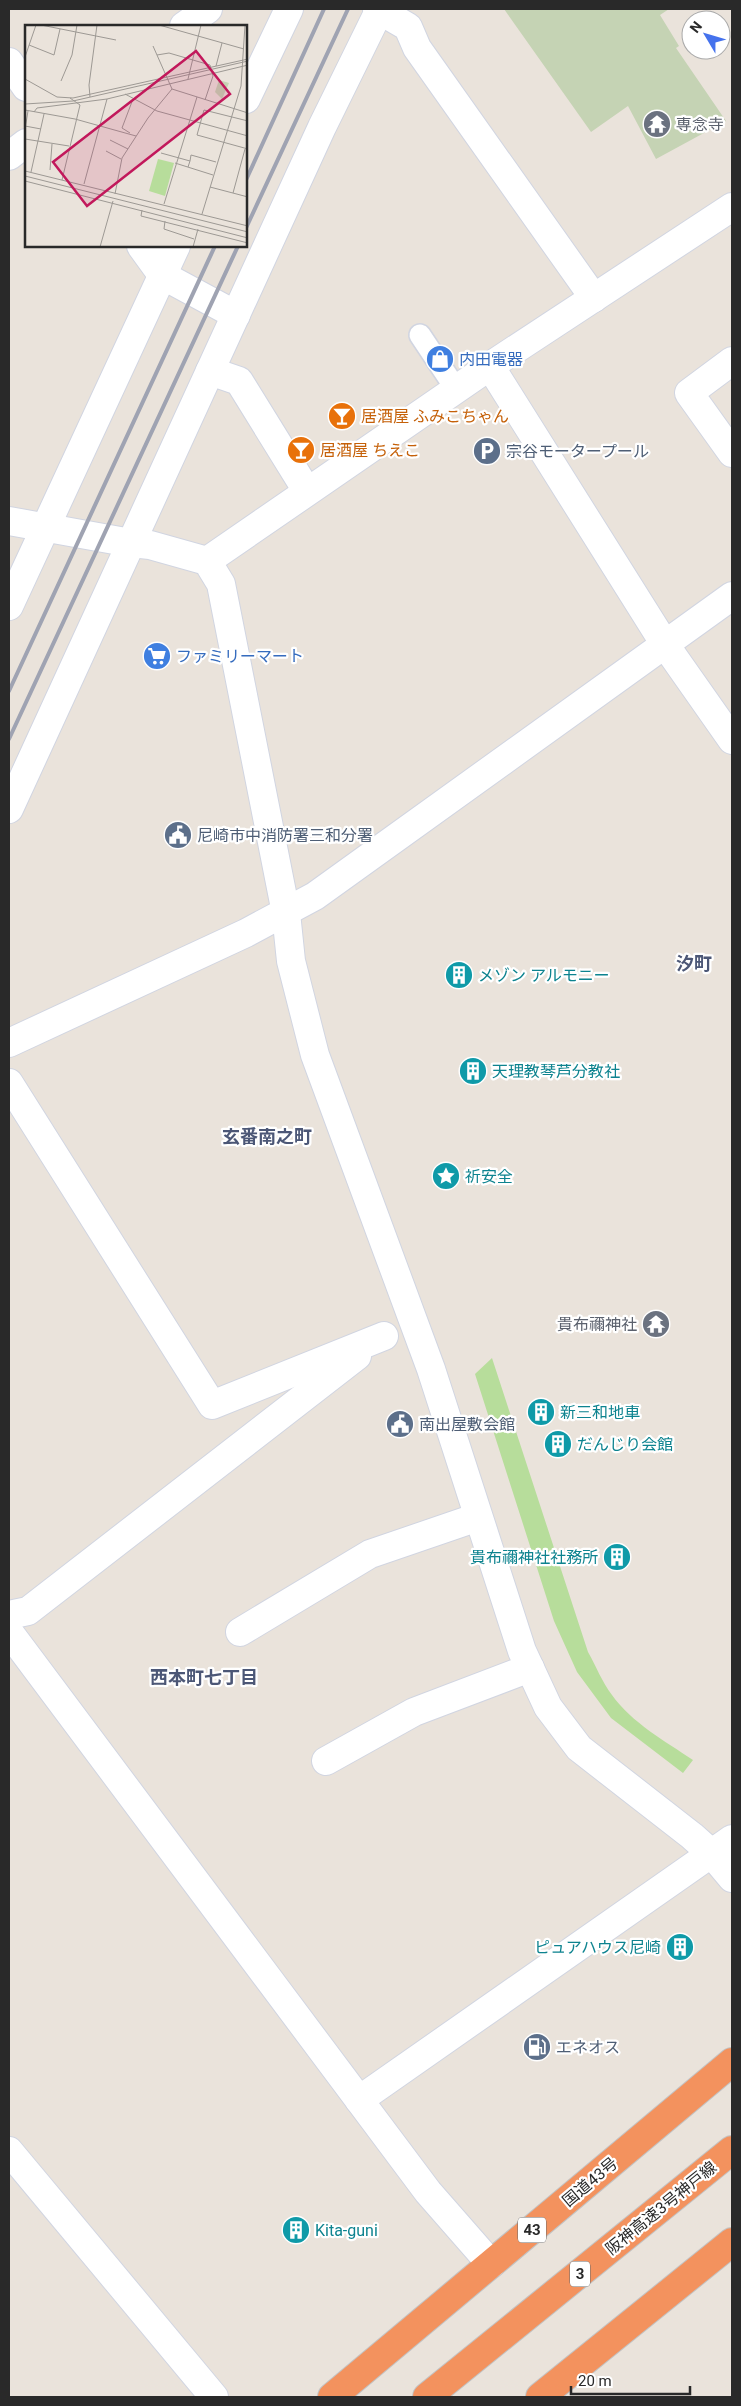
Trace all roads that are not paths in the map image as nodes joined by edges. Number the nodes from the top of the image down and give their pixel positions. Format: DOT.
graph roads {
  1 [pos="208,9"];
  2 [pos="289,9"];
  3 [pos="379,9"];
  4 [pos="185,25"];
  5 [pos="9,62"];
  6 [pos="25,86"];
  7 [pos="248,95"];
  8 [pos="25,144"];
  9 [pos="9,156"];
  10 [pos="732,207"];
  11 [pos="142,248"];
  12 [pos="175,248"];
  13 [pos="162,275"];
  14 [pos="594,298"];
  15 [pos="236,315"];
  16 [pos="420,335"];
  17 [pos="732,361"];
  18 [pos="490,366"];
  19 [pos="210,371"];
  20 [pos="456,389"];
  21 [pos="732,453"];
  22 [pos="306,491"];
  23 [pos="9,521"];
  24 [pos="46,528"];
  25 [pos="131,543"];
  26 [pos="207,560"];
  27 [pos="732,596"];
  28 [pos="9,606"];
  29 [pos="666,646"];
  30 [pos="732,740"];
  31 [pos="9,809"];
  32 [pos="286,912"];
  33 [pos="9,1043"];
  34 [pos="9,1083"];
  35 [pos="414,1323"];
  36 [pos="384,1336"];
  37 [pos="478,1517"];
  38 [pos="9,1615"];
  39 [pos="9,1632"];
  40 [pos="240,1632"];
  41 [pos="530,1668"];
  42 [pos="326,1761"];
  43 [pos="722,1846"];
  44 [pos="732,1878"];
  45 [pos="732,2062"];
  46 [pos="359,2100"];
  47 [pos="732,2150"];
  48 [pos="9,2151"];
  49 [pos="732,2242"];
  50 [pos="732,2252"];
  51 [pos="490,2264"];
  52 [pos="214,2397"];
  53 [pos="332,2397"];
  54 [pos="427,2397"];
  55 [pos="540,2397"];
  56 [pos="552,2397"];
  1 -- 4 [label="street"];
  2 -- 7 [label="street"];
  3 -- 14 [label="street"];
  3 -- 15 [label="street"];
  5 -- 6 [label="street"];
  8 -- 9 [label="street"];
  10 -- 14 [label="street"];
  11 -- 13 [label="street"];
  12 -- 13 [label="street"];
  13 -- 15 [label="street"];
  13 -- 24 [label="street"];
  14 -- 18 [label="street"];
  15 -- 19 [label="street"];
  16 -- 20 [label="lane"];
  17 -- 21 [label="street"];
  18 -- 20 [label="street"];
  18 -- 29 [label="street"];
  19 -- 22 [label="street"];
  19 -- 25 [label="street"];
  20 -- 22 [label="street"];
  22 -- 26 [label="street"];
  23 -- 24 [label="street"];
  24 -- 25 [label="street"];
  24 -- 28 [label="street"];
  25 -- 26 [label="street"];
  25 -- 31 [label="street"];
  26 -- 32 [label="street"];
  27 -- 29 [label="street"];
  29 -- 30 [label="street"];
  29 -- 32 [label="street"];
  32 -- 33 [label="street"];
  32 -- 35 [label="street"];
  34 -- 36 [label="street"];
  35 -- 36 [label="street"];
  35 -- 37 [label="street"];
  36 -- 38 [label="street"];
  37 -- 40 [label="street"];
  37 -- 41 [label="street"];
  39 -- 46 [label="street"];
  41 -- 42 [label="street"];
  41 -- 43 [label="street"];
  43 -- 44 [label="street"];
  43 -- 46 [label="street"];
  45 -- 51 [label="highway, 国道43号 / 43"];
  46 -- 51 [label="street"];
  47 -- 54 [label="highway, 阪神高速3号神戸線 / 3"];
  48 -- 52 [label="street"];
  49 -- 55 [label="highway"];
  50 -- 56 [label="highway"];
  51 -- 53 [label="highway, 国道43号 / 43"];
}
